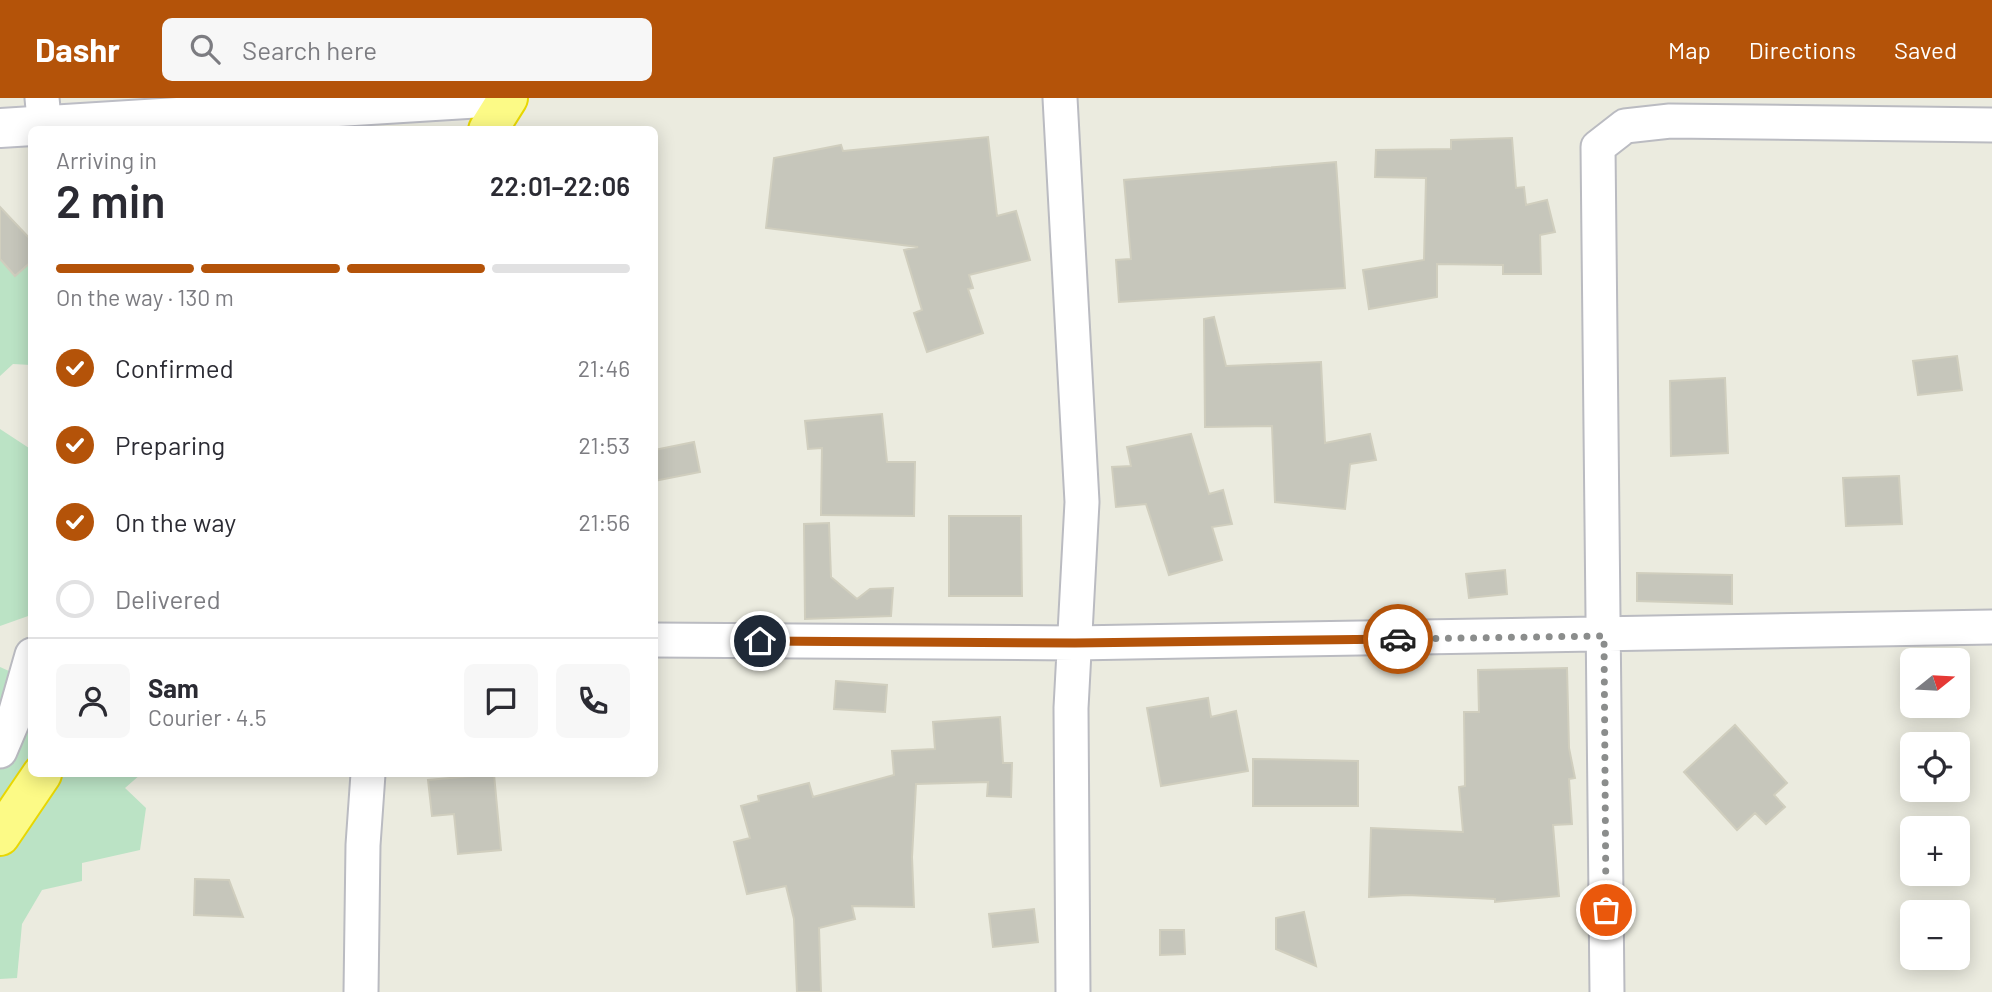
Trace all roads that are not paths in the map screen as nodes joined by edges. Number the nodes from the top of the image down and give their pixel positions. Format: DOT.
graph roads {
  1 [pos="483,98"];
  2 [pos="508,98"];
  3 [pos="1060,98"];
  4 [pos="44,118"];
  5 [pos="1992,125"];
  6 [pos="490,126"];
  7 [pos="0,128"];
  8 [pos="1992,627"];
  9 [pos="1604,636"];
  10 [pos="658,640"];
  11 [pos="1075,643"];
  12 [pos="28,669"];
  13 [pos="0,751"];
  14 [pos="40,777"];
  15 [pos="369,777"];
  16 [pos="5,814"];
  17 [pos="360,992"];
  18 [pos="1073,992"];
  19 [pos="1607,992"];
  1 -- 4 [label="street"];
  2 -- 6 [label="highway"];
  3 -- 11 [label="street"];
  4 -- 7 [label="street"];
  5 -- 9 [label="street"];
  8 -- 9 [label="street"];
  9 -- 11 [label="street"];
  9 -- 19 [label="street"];
  10 -- 11 [label="street"];
  11 -- 18 [label="street"];
  12 -- 13 [label="street"];
  14 -- 16 [label="highway"];
  15 -- 17 [label="street"];
}
